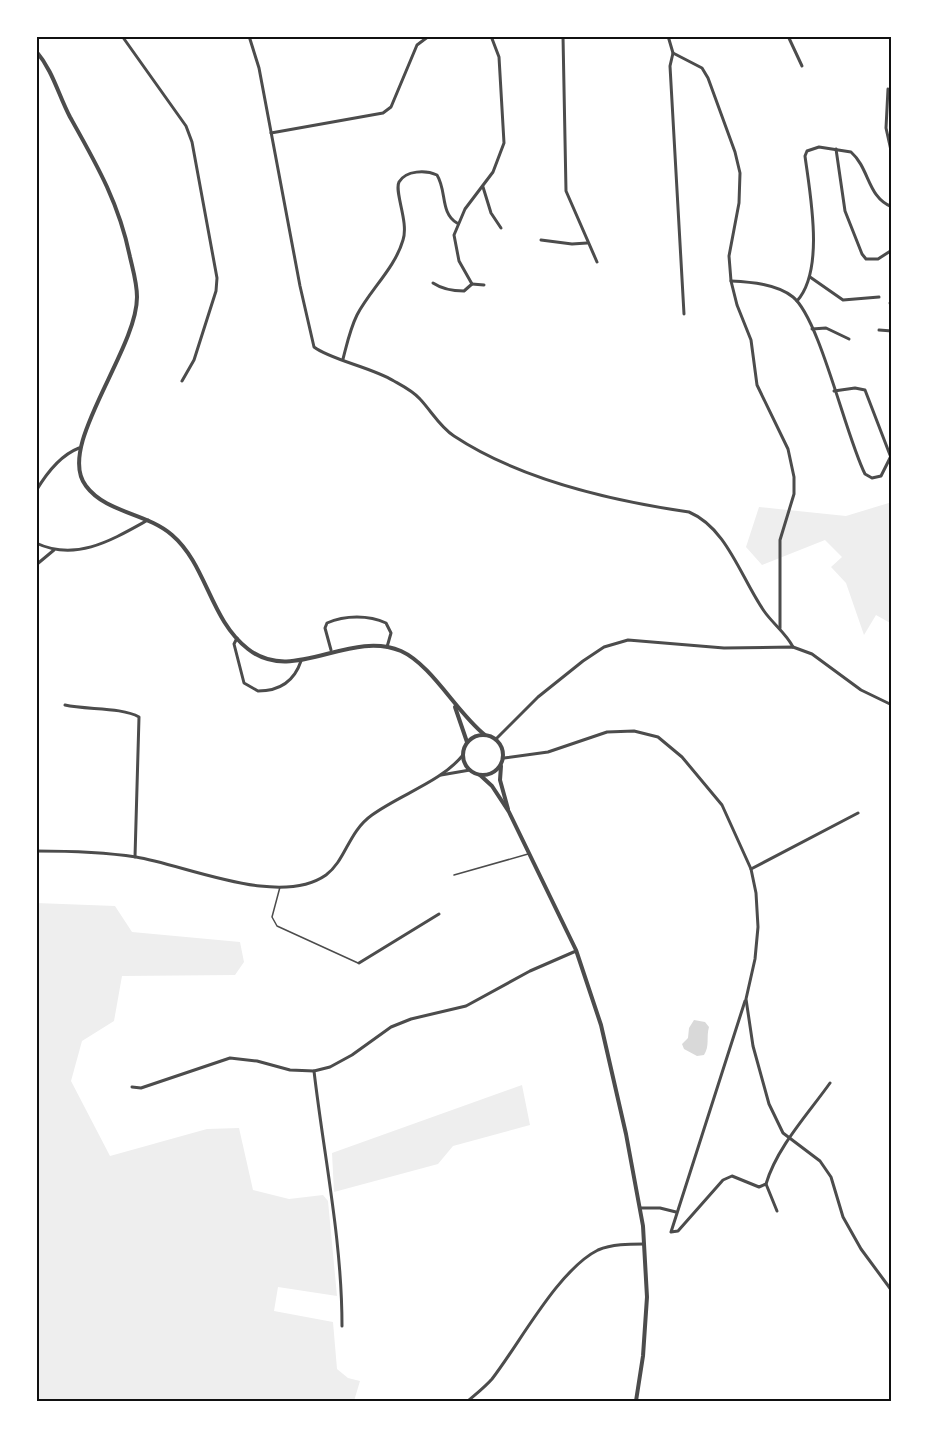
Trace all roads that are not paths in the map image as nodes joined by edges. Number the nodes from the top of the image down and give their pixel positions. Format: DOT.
graph roads {
  1 [pos="122,36"];
  2 [pos="249,36"];
  3 [pos="429,36"];
  4 [pos="491,36"];
  5 [pos="563,36"];
  6 [pos="668,36"];
  7 [pos="788,36"];
  8 [pos="36,51"];
  9 [pos="673,53"];
  10 [pos="802,66"];
  11 [pos="888,89"];
  12 [pos="271,133"];
  13 [pos="836,149"];
  14 [pos="892,155"];
  15 [pos="483,187"];
  16 [pos="892,207"];
  17 [pos="457,223"];
  18 [pos="501,228"];
  19 [pos="541,240"];
  20 [pos="588,243"];
  21 [pos="892,250"];
  22 [pos="597,262"];
  23 [pos="810,277"];
  24 [pos="731,280"];
  25 [pos="433,283"];
  26 [pos="472,284"];
  27 [pos="484,285"];
  28 [pos="879,297"];
  29 [pos="797,301"];
  30 [pos="684,314"];
  31 [pos="812,329"];
  32 [pos="879,330"];
  33 [pos="892,331"];
  34 [pos="849,339"];
  35 [pos="343,359"];
  36 [pos="182,381"];
  37 [pos="834,391"];
  38 [pos="79,448"];
  39 [pos="891,455"];
  40 [pos="36,491"];
  41 [pos="148,520"];
  42 [pos="36,543"];
  43 [pos="54,550"];
  44 [pos="36,565"];
  45 [pos="780,630"];
  46 [pos="237,638"];
  47 [pos="387,647"];
  48 [pos="793,647"];
  49 [pos="331,650"];
  50 [pos="301,661"];
  51 [pos="65,705"];
  52 [pos="892,705"];
  53 [pos="455,706"];
  54 [pos="485,735"];
  55 [pos="496,738"];
  56 [pos="467,743"];
  57 [pos="463,755"];
  58 [pos="504,758"];
  59 [pos="501,766"];
  60 [pos="470,770"];
  61 [pos="440,775"];
  62 [pos="480,776"];
  63 [pos="509,812"];
  64 [pos="858,813"];
  65 [pos="36,851"];
  66 [pos="529,854"];
  67 [pos="135,857"];
  68 [pos="751,869"];
  69 [pos="454,875"];
  70 [pos="280,886"];
  71 [pos="439,914"];
  72 [pos="576,950"];
  73 [pos="359,963"];
  74 [pos="746,999"];
  75 [pos="314,1071"];
  76 [pos="830,1083"];
  77 [pos="132,1087"];
  78 [pos="790,1139"];
  79 [pos="766,1184"];
  80 [pos="640,1208"];
  81 [pos="777,1211"];
  82 [pos="676,1212"];
  83 [pos="645,1244"];
  84 [pos="892,1291"];
  85 [pos="342,1326"];
  86 [pos="468,1401"];
  87 [pos="636,1401"];
  1 -- 36 [label="street"];
  2 -- 12 [label="street"];
  3 -- 12 [label="street"];
  4 -- 15 [label="street"];
  5 -- 20 [label="street"];
  6 -- 9 [label="street"];
  7 -- 10 [label="street"];
  8 -- 38 [label="street"];
  9 -- 24 [label="street"];
  9 -- 30 [label="street"];
  11 -- 14 [label="street"];
  12 -- 35 [label="street"];
  13 -- 16 [label="street"];
  13 -- 21 [label="street"];
  13 -- 23 [label="street"];
  15 -- 17 [label="street"];
  15 -- 18 [label="street"];
  17 -- 26 [label="street"];
  17 -- 35 [label="street"];
  19 -- 20 [label="street"];
  20 -- 22 [label="street"];
  23 -- 28 [label="street"];
  23 -- 29 [label="street"];
  24 -- 29 [label="street"];
  24 -- 45 [label="street"];
  25 -- 26 [label="street"];
  26 -- 27 [label="street"];
  29 -- 31 [label="street"];
  31 -- 34 [label="street"];
  31 -- 37 [label="street"];
  32 -- 33 [label="street"];
  35 -- 45 [label="street"];
  37 -- 39 [label="street"];
  37 -- 39 [label="street"];
  38 -- 40 [label="street"];
  38 -- 41 [label="street"];
  41 -- 43 [label="street"];
  41 -- 46 [label="street"];
  42 -- 43 [label="street"];
  43 -- 44 [label="street"];
  45 -- 48 [label="street"];
  46 -- 50 [label="street"];
  46 -- 50 [label="street"];
  47 -- 49 [label="street"];
  47 -- 49 [label="street"];
  47 -- 53 [label="street"];
  48 -- 52 [label="street"];
  48 -- 55 [label="street"];
  49 -- 50 [label="street"];
  51 -- 67 [label="street"];
  53 -- 54 [label="street"];
  53 -- 56 [label="street"];
  54 -- 55 [label="street"];
  54 -- 56 [label="street"];
  55 -- 58 [label="street"];
  56 -- 57 [label="street"];
  57 -- 60 [label="street"];
  57 -- 61 [label="street"];
  58 -- 59 [label="street"];
  58 -- 68 [label="street"];
  59 -- 62 [label="street"];
  59 -- 63 [label="street"];
  60 -- 61 [label="street"];
  60 -- 62 [label="street"];
  61 -- 70 [label="street"];
  62 -- 63 [label="street"];
  63 -- 66 [label="street"];
  64 -- 68 [label="street"];
  65 -- 67 [label="street"];
  66 -- 69 [label="lane"];
  66 -- 72 [label="street"];
  67 -- 70 [label="street"];
  68 -- 74 [label="street"];
  70 -- 73 [label="lane"];
  71 -- 73 [label="street"];
  72 -- 75 [label="street"];
  72 -- 80 [label="street"];
  74 -- 78 [label="street"];
  74 -- 82 [label="street"];
  75 -- 77 [label="street"];
  75 -- 85 [label="street"];
  76 -- 78 [label="street"];
  78 -- 79 [label="street"];
  78 -- 84 [label="street"];
  79 -- 81 [label="street"];
  79 -- 82 [label="street"];
  80 -- 82 [label="street"];
  80 -- 83 [label="street"];
  83 -- 86 [label="street"];
  83 -- 87 [label="street"];
}
